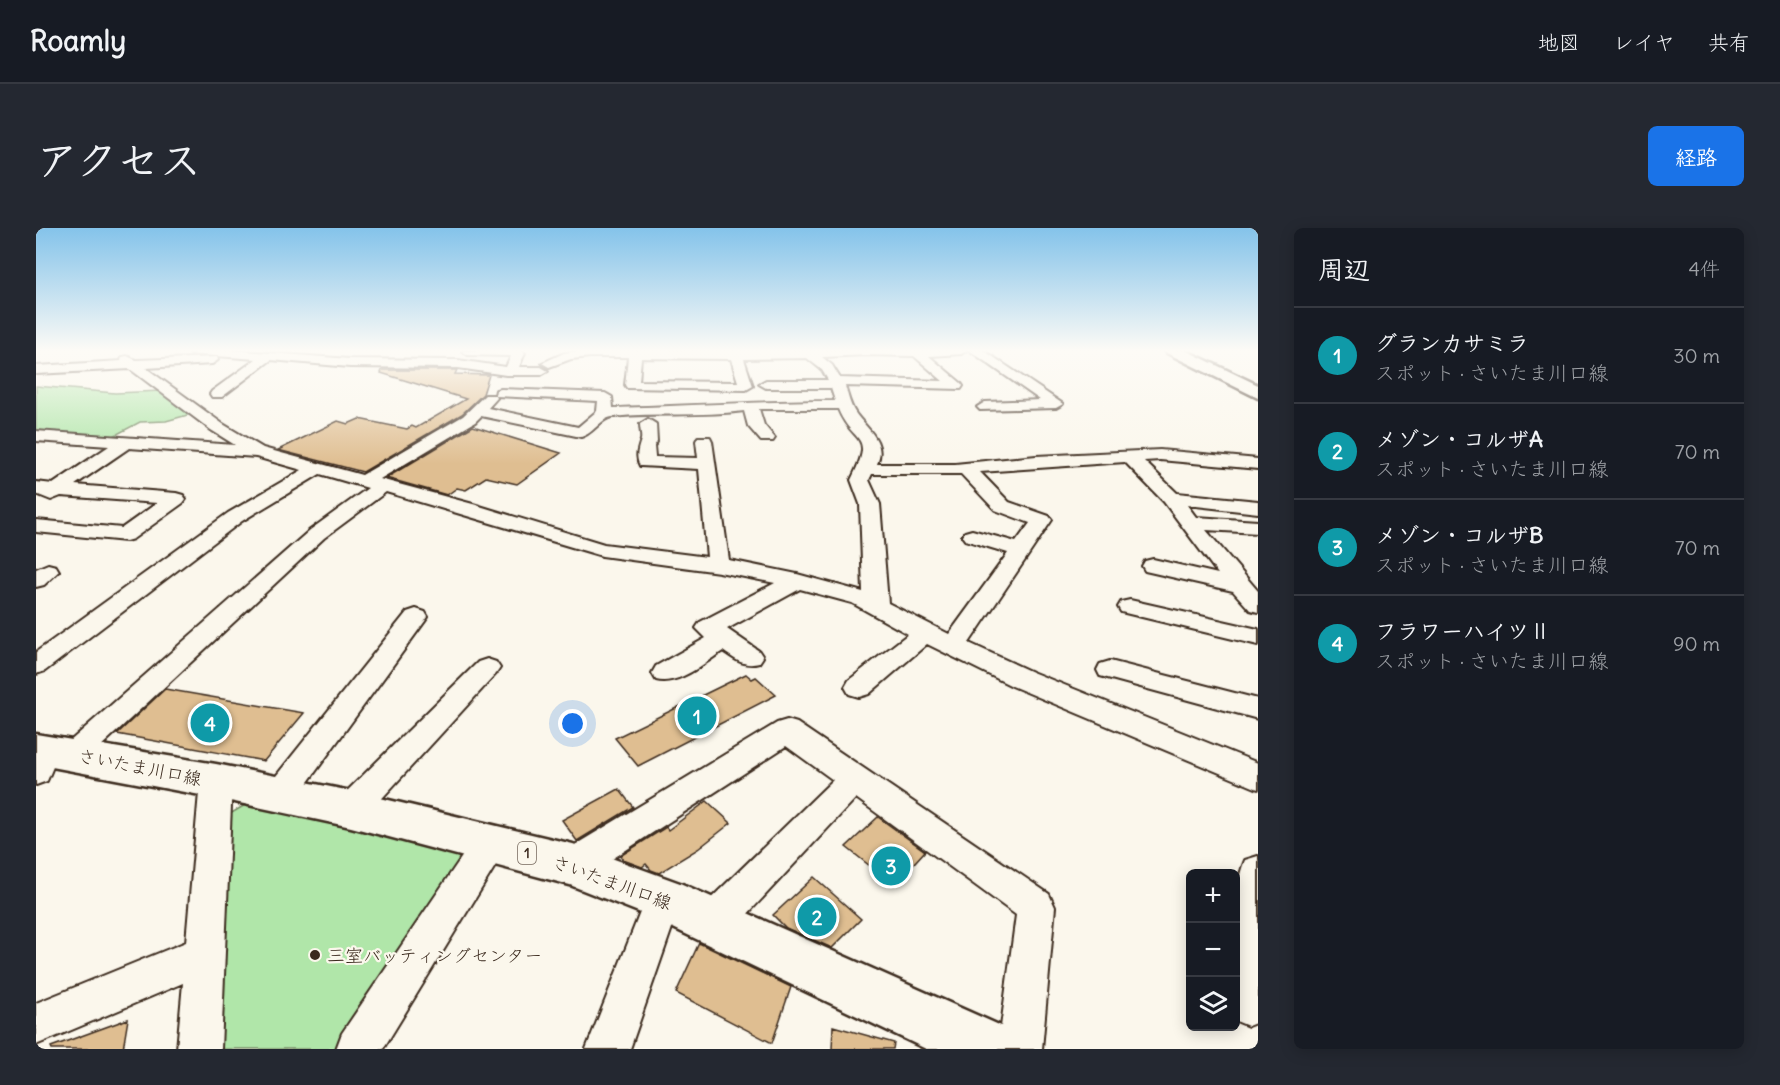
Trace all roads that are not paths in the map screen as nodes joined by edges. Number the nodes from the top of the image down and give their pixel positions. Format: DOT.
graph roads {
  1 [pos="165,388"];
  2 [pos="223,388"];
  3 [pos="507,388"];
  4 [pos="837,388"];
  5 [pos="1032,388"];
  6 [pos="501,393"];
  7 [pos="217,394"];
  8 [pos="843,405"];
  9 [pos="750,406"];
  10 [pos="985,407"];
  11 [pos="478,411"];
  12 [pos="605,413"];
  13 [pos="648,424"];
  14 [pos="36,436"];
  15 [pos="767,438"];
  16 [pos="704,441"];
  17 [pos="123,444"];
  18 [pos="258,452"];
  19 [pos="1129,456"];
  20 [pos="707,464"];
  21 [pos="1258,464"];
  22 [pos="318,468"];
  23 [pos="966,468"];
  24 [pos="865,469"];
  25 [pos="375,483"];
  26 [pos="36,488"];
  27 [pos="57,490"];
  28 [pos="1171,498"];
  29 [pos="36,504"];
  30 [pos="1258,507"];
  31 [pos="1191,523"];
  32 [pos="36,526"];
  33 [pos="1258,527"];
  34 [pos="972,536"];
  35 [pos="1020,550"];
  36 [pos="719,565"];
  37 [pos="1153,566"];
  38 [pos="797,581"];
  39 [pos="1240,586"];
  40 [pos="1258,605"];
  41 [pos="876,607"];
  42 [pos="1130,607"];
  43 [pos="416,617"];
  44 [pos="925,633"];
  45 [pos="1258,638"];
  46 [pos="724,639"];
  47 [pos="954,646"];
  48 [pos="750,657"];
  49 [pos="36,665"];
  50 [pos="487,668"];
  51 [pos="1110,670"];
  52 [pos="666,673"];
  53 [pos="859,687"];
  54 [pos="1258,709"];
  55 [pos="47,756"];
  56 [pos="1258,776"];
  57 [pos="854,779"];
  58 [pos="216,781"];
  59 [pos="280,795"];
  60 [pos="351,809"];
  61 [pos="490,844"];
  62 [pos="573,865"];
  63 [pos="1258,872"];
  64 [pos="663,899"];
  65 [pos="713,923"];
  66 [pos="205,954"];
  67 [pos="1248,1005"];
  68 [pos="36,1024"];
  69 [pos="198,1049"];
  70 [pos="358,1049"];
  71 [pos="608,1049"];
  72 [pos="988,1049"];
  73 [pos="1020,1049"];
  1 -- 18 [label="street"];
  2 -- 7 [label="street"];
  3 -- 6 [label="street"];
  4 -- 8 [label="street"];
  5 -- 10 [label="street"];
  6 -- 11 [label="street"];
  6 -- 12 [label="street"];
  8 -- 9 [label="street"];
  8 -- 24 [label="street"];
  9 -- 12 [label="street"];
  9 -- 15 [label="street"];
  11 -- 12 [label="street"];
  11 -- 25 [label="street"];
  13 -- 20 [label="street"];
  14 -- 17 [label="street"];
  16 -- 20 [label="street"];
  17 -- 18 [label="street"];
  17 -- 27 [label="street"];
  18 -- 22 [label="street"];
  19 -- 21 [label="street"];
  19 -- 23 [label="street"];
  19 -- 28 [label="street"];
  20 -- 36 [label="street"];
  22 -- 25 [label="street"];
  22 -- 49 [label="street"];
  23 -- 24 [label="street"];
  23 -- 35 [label="street"];
  24 -- 41 [label="street"];
  25 -- 36 [label="street"];
  25 -- 55 [label="street"];
  26 -- 27 [label="street"];
  27 -- 29 [label="street"];
  27 -- 32 [label="street"];
  28 -- 30 [label="street"];
  28 -- 31 [label="street"];
  31 -- 33 [label="street"];
  31 -- 39 [label="street"];
  34 -- 35 [label="street"];
  35 -- 47 [label="street"];
  36 -- 38 [label="street"];
  37 -- 39 [label="street"];
  38 -- 41 [label="street"];
  38 -- 46 [label="street"];
  39 -- 40 [label="street"];
  41 -- 44 [label="street"];
  42 -- 45 [label="street"];
  43 -- 59 [label="street"];
  44 -- 47 [label="street"];
  44 -- 53 [label="street"];
  46 -- 48 [label="street"];
  46 -- 52 [label="street"];
  47 -- 56 [label="street"];
  50 -- 60 [label="street"];
  51 -- 54 [label="street"];
  55 -- 58 [label="main road, さいたま川口線 / 1"];
  57 -- 62 [label="street"];
  57 -- 65 [label="street"];
  57 -- 73 [label="street"];
  58 -- 59 [label="main road, さいたま川口線 / 1"];
  58 -- 66 [label="street"];
  59 -- 60 [label="main road, さいたま川口線 / 1"];
  60 -- 61 [label="main road, さいたま川口線 / 1"];
  61 -- 62 [label="main road, さいたま川口線 / 1"];
  61 -- 70 [label="street"];
  62 -- 64 [label="main road, さいたま川口線 / 1"];
  63 -- 67 [label="street"];
  64 -- 65 [label="main road, さいたま川口線 / 1"];
  64 -- 71 [label="street"];
  65 -- 72 [label="main road, さいたま川口線 / 1"];
  66 -- 68 [label="street"];
  66 -- 69 [label="street"];
}
